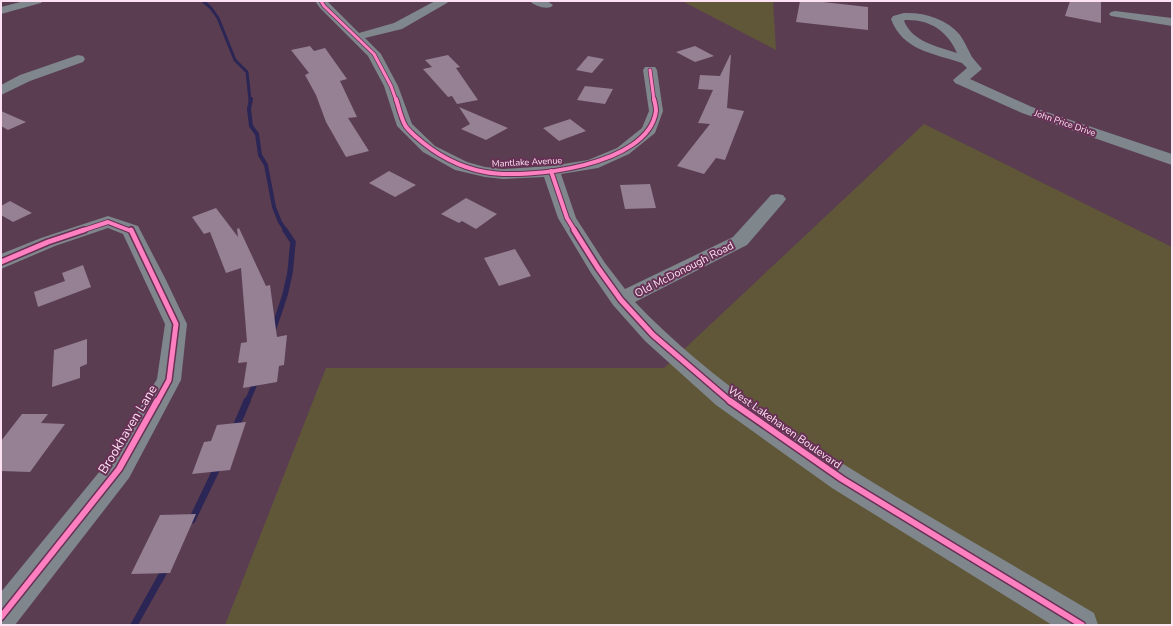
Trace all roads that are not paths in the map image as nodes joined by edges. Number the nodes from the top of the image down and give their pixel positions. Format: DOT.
graph roads {
  1 [pos="37,1"];
  2 [pos="321,1"];
  3 [pos="443,1"];
  4 [pos="1,11"];
  5 [pos="1115,14"];
  6 [pos="1172,22"];
  7 [pos="356,37"];
  8 [pos="78,59"];
  9 [pos="967,60"];
  10 [pos="650,70"];
  11 [pos="1,91"];
  12 [pos="1172,160"];
  13 [pos="552,171"];
  14 [pos="777,199"];
  15 [pos="1,262"];
  16 [pos="621,300"];
  17 [pos="1,617"];
  18 [pos="1082,625"];
  1 -- 4 [label="street"];
  2 -- 7 [label="street, Mantlake Avenue"];
  3 -- 7 [label="street"];
  5 -- 6 [label="street"];
  7 -- 13 [label="street, Mantlake Avenue"];
  8 -- 11 [label="street"];
  9 -- 9 [label="street"];
  9 -- 12 [label="street, John Price Drive"];
  10 -- 13 [label="street, Mantlake Avenue"];
  13 -- 16 [label="street, West Lakehaven Boulevard"];
  14 -- 16 [label="street, Old McDonough Road"];
  15 -- 17 [label="street, Brookhaven Lane"];
  16 -- 18 [label="street, West Lakehaven Boulevard"];
}
